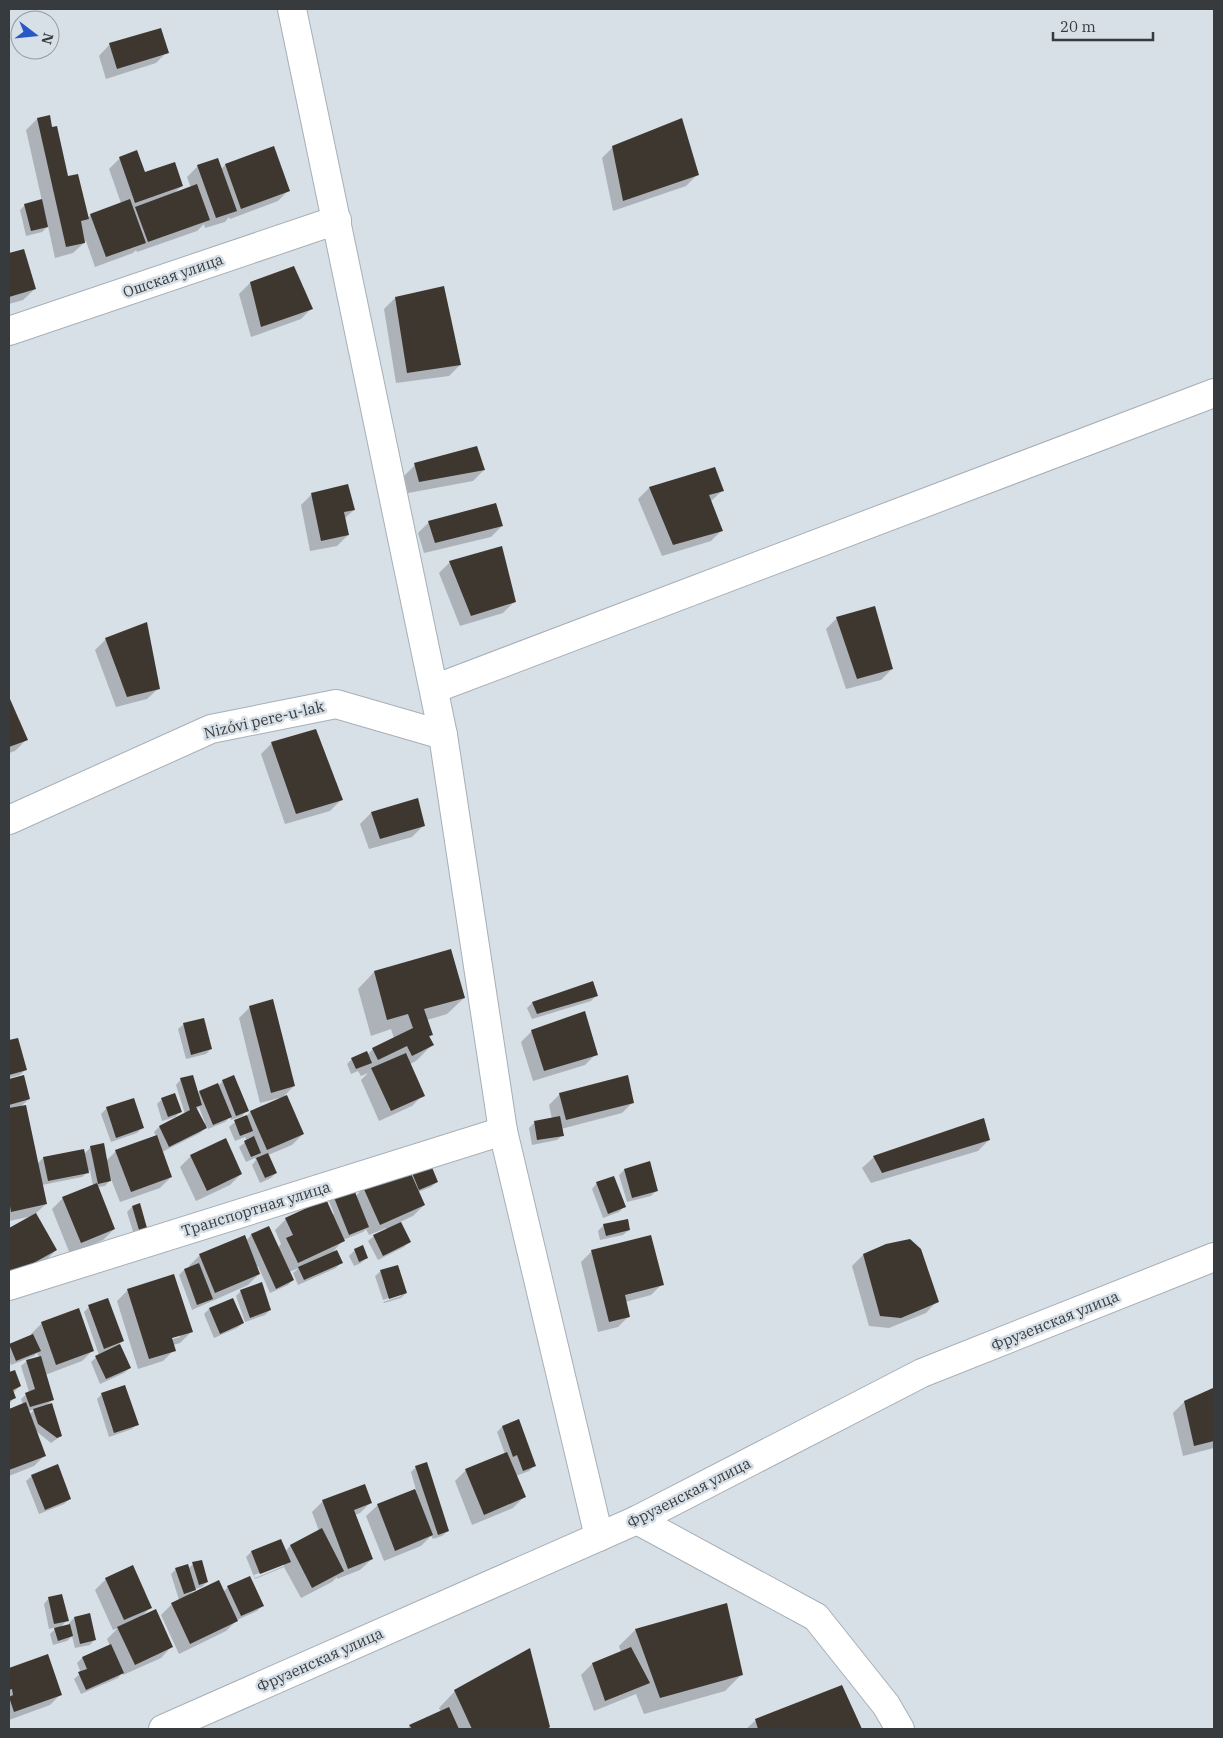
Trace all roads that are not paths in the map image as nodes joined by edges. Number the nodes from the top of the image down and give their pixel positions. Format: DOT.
graph roads {
  1 [pos="292,9"];
  2 [pos="337,220"];
  3 [pos="9,331"];
  4 [pos="1214,393"];
  5 [pos="434,690"];
  6 [pos="443,735"];
  7 [pos="9,820"];
  8 [pos="503,1131"];
  9 [pos="1214,1257"];
  10 [pos="9,1286"];
  11 [pos="637,1520"];
  12 [pos="599,1537"];
  13 [pos="162,1729"];
  14 [pos="900,1729"];
  1 -- 2 [label="street"];
  2 -- 3 [label="street, Ошская улица"];
  2 -- 5 [label="street"];
  4 -- 5 [label="street"];
  5 -- 6 [label="street"];
  6 -- 7 [label="street, Nizóvi pere-u-lak"];
  6 -- 8 [label="street"];
  8 -- 10 [label="street, Транспортная улица"];
  8 -- 12 [label="street"];
  9 -- 11 [label="street, Фрузенская улица"];
  11 -- 12 [label="street, Фрузенская улица"];
  11 -- 14 [label="street"];
  12 -- 13 [label="street, Фрузенская улица"];
}
